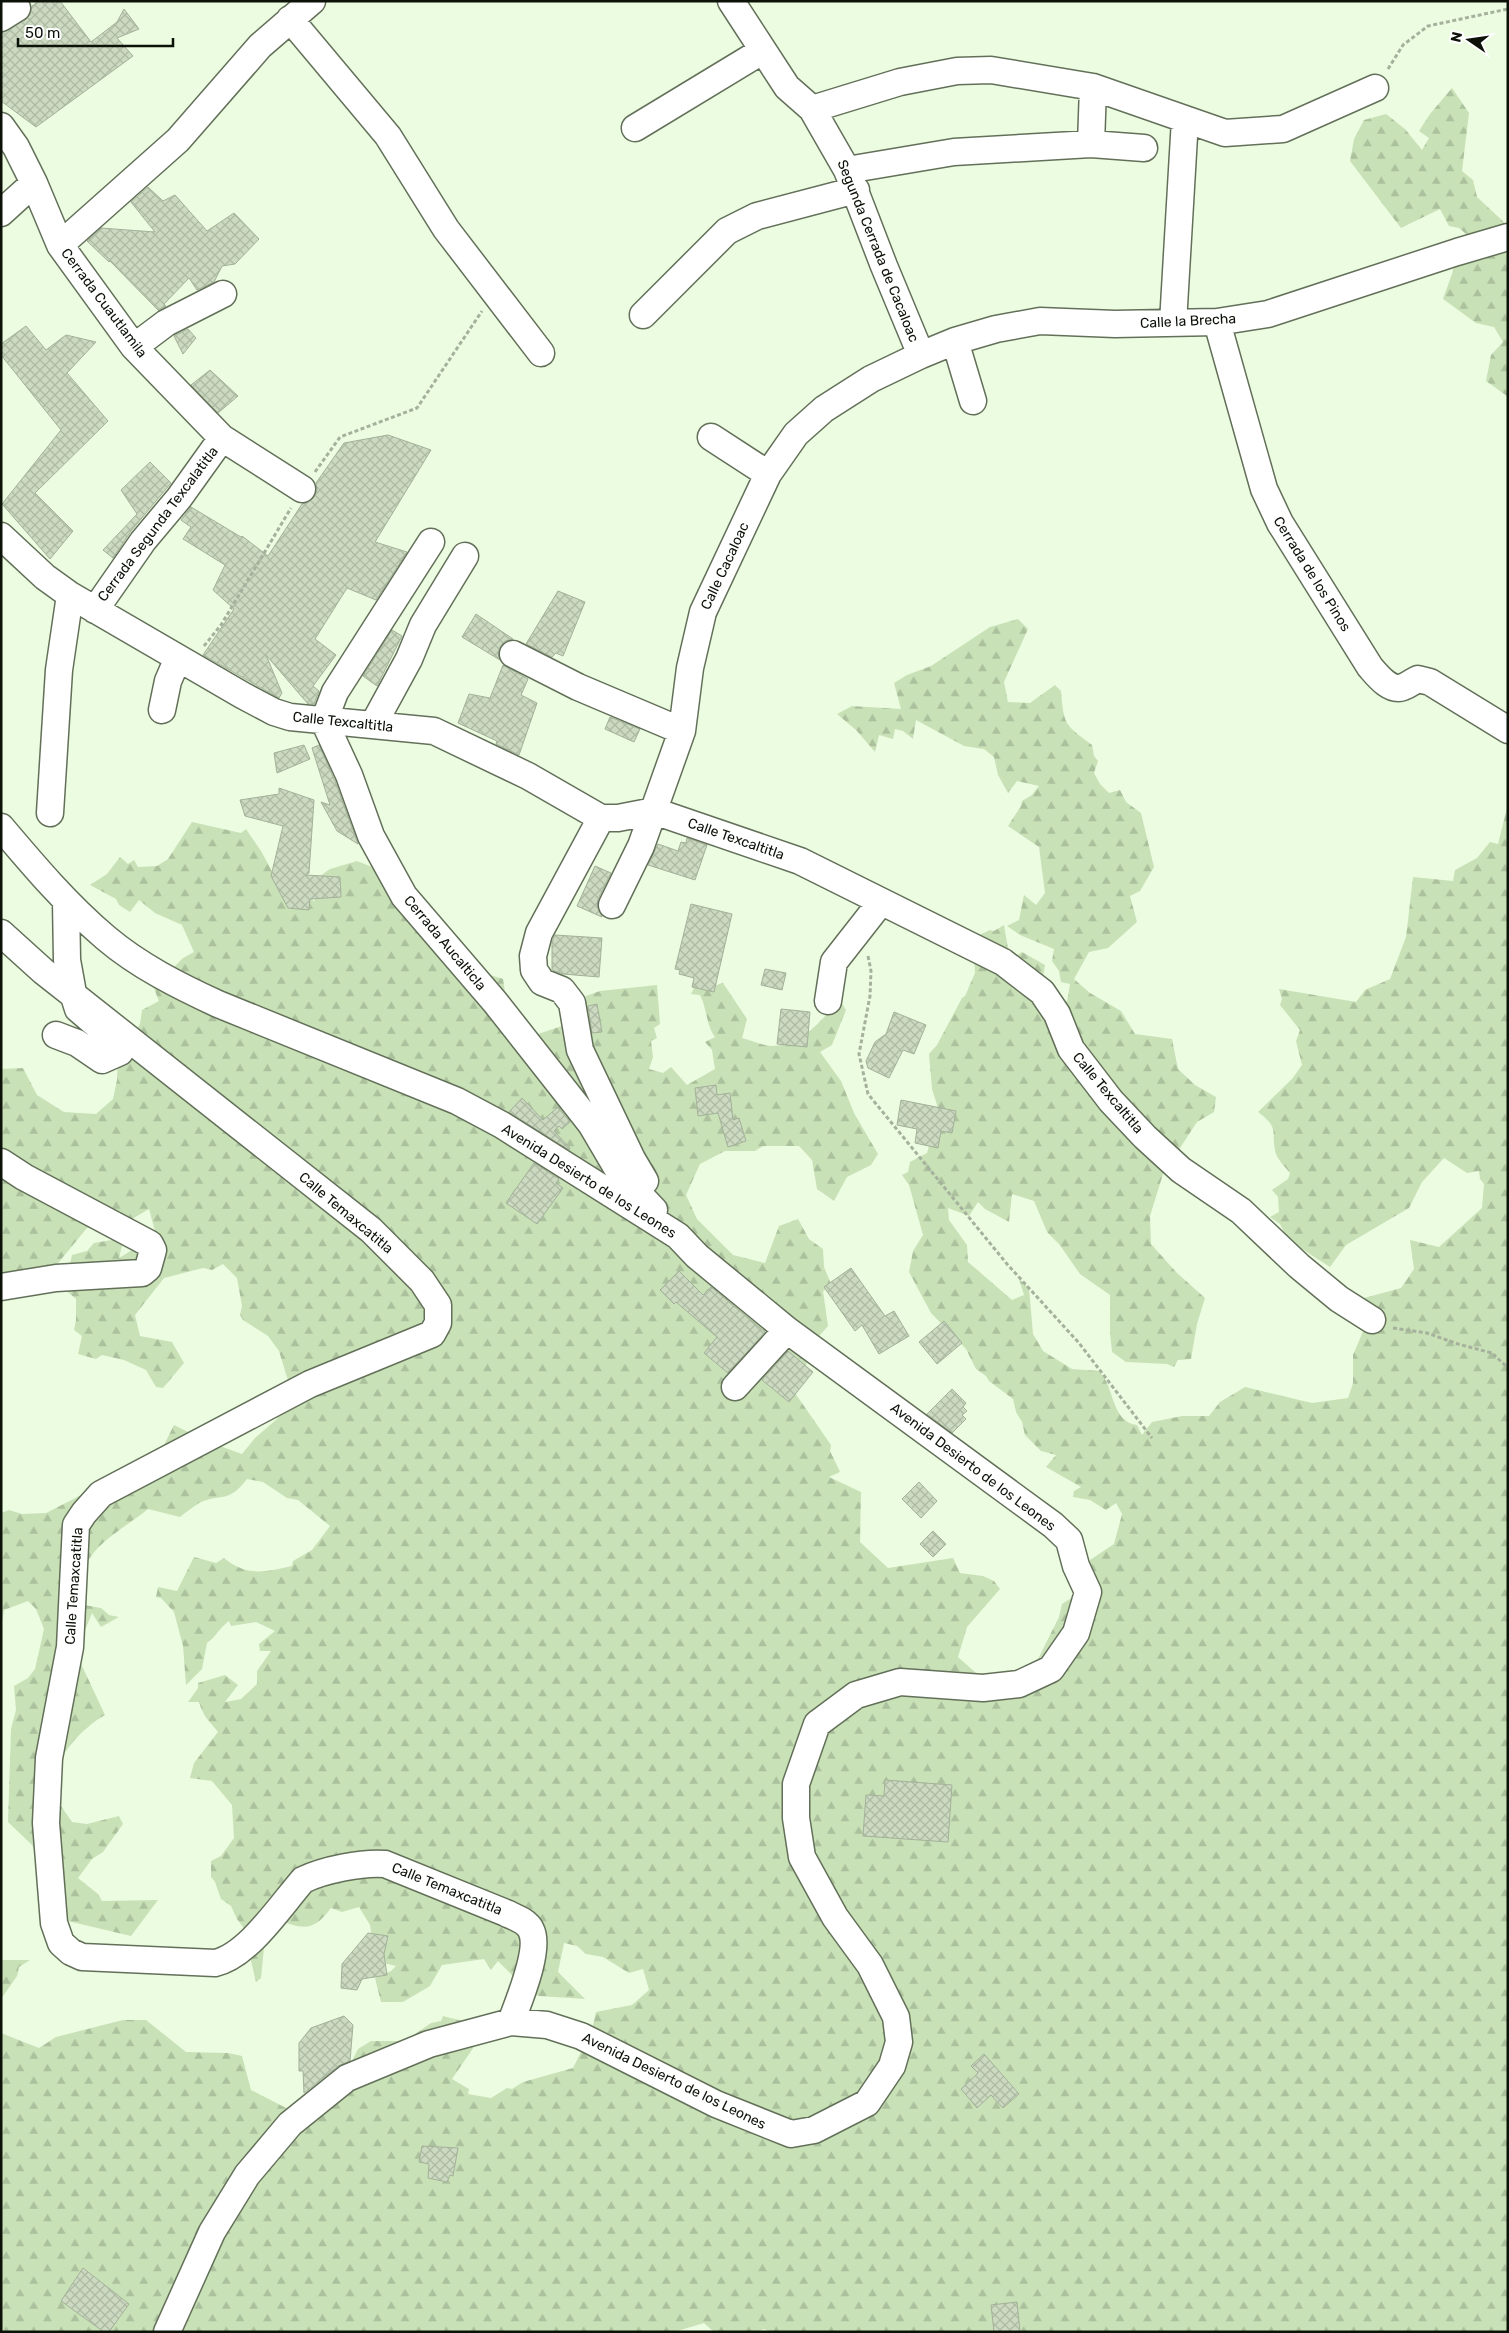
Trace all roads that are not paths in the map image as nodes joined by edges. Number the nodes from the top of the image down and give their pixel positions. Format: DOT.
graph roads {
  1 [pos="312,1"];
  2 [pos="731,1"];
  3 [pos="290,19"];
  4 [pos="762,51"];
  5 [pos="1093,87"];
  6 [pos="1375,88"];
  7 [pos="812,110"];
  8 [pos="1185,119"];
  9 [pos="1,126"];
  10 [pos="635,128"];
  11 [pos="1091,144"];
  12 [pos="1144,148"];
  13 [pos="852,180"];
  14 [pos="34,183"];
  15 [pos="1,213"];
  16 [pos="1508,237"];
  17 [pos="60,245"];
  18 [pos="223,294"];
  19 [pos="643,316"];
  20 [pos="1217,322"];
  21 [pos="1173,323"];
  22 [pos="955,341"];
  23 [pos="134,346"];
  24 [pos="541,353"];
  25 [pos="921,355"];
  26 [pos="973,401"];
  27 [pos="711,437"];
  28 [pos="222,438"];
  29 [pos="768,474"];
  30 [pos="302,488"];
  31 [pos="1,536"];
  32 [pos="431,542"];
  33 [pos="464,556"];
  34 [pos="70,595"];
  35 [pos="95,610"];
  36 [pos="513,654"];
  37 [pos="178,658"];
  38 [pos="162,710"];
  39 [pos="324,721"];
  40 [pos="373,725"];
  41 [pos="1508,730"];
  42 [pos="682,731"];
  43 [pos="654,811"];
  44 [pos="50,813"];
  45 [pos="601,818"];
  46 [pos="1,827"];
  47 [pos="66,901"];
  48 [pos="880,902"];
  49 [pos="612,905"];
  50 [pos="1,933"];
  51 [pos="73,993"];
  52 [pos="828,1001"];
  53 [pos="56,1035"];
  54 [pos="1,1162"];
  55 [pos="678,1236"];
  56 [pos="1,1287"];
  57 [pos="1372,1320"];
  58 [pos="787,1330"];
  59 [pos="735,1387"];
  60 [pos="511,2022"];
  61 [pos="167,2332"];
  1 -- 3 [label="street, Cerrada Cuautlamila"];
  2 -- 4 [label="street, Segunda Cerrada de Cacaloac"];
  3 -- 17 [label="street, Cerrada Cuautlamila"];
  3 -- 24 [label="street"];
  4 -- 7 [label="street, Segunda Cerrada de Cacaloac"];
  4 -- 10 [label="street"];
  5 -- 7 [label="street"];
  5 -- 8 [label="street"];
  5 -- 11 [label="street"];
  6 -- 8 [label="street"];
  7 -- 13 [label="street, Segunda Cerrada de Cacaloac"];
  8 -- 21 [label="street"];
  9 -- 14 [label="street"];
  11 -- 12 [label="street"];
  11 -- 13 [label="street"];
  13 -- 19 [label="street"];
  13 -- 25 [label="street, Segunda Cerrada de Cacaloac"];
  14 -- 15 [label="street"];
  14 -- 17 [label="street"];
  16 -- 20 [label="street, Calle la Brecha"];
  17 -- 23 [label="street, Cerrada Cuautlamila"];
  18 -- 23 [label="street"];
  20 -- 21 [label="street, Calle la Brecha"];
  20 -- 41 [label="street, Cerrada de los Pinos"];
  21 -- 22 [label="street, Calle la Brecha"];
  22 -- 25 [label="street, Calle la Brecha"];
  22 -- 26 [label="street"];
  23 -- 28 [label="street, Cerrada Cuautlamila"];
  25 -- 29 [label="street, Calle Cacaloac"];
  27 -- 29 [label="street"];
  28 -- 30 [label="street, Cerrada Cuautlamila"];
  28 -- 35 [label="street, Cerrada Segunda Texcalatitla"];
  29 -- 42 [label="street, Calle Cacaloac"];
  31 -- 34 [label="street, Calle Texcaltitla"];
  32 -- 39 [label="street"];
  33 -- 40 [label="street"];
  34 -- 35 [label="street, Calle Texcaltitla"];
  34 -- 44 [label="street"];
  35 -- 37 [label="street, Calle Texcaltitla"];
  36 -- 42 [label="street"];
  37 -- 38 [label="street"];
  37 -- 39 [label="street, Calle Texcaltitla"];
  39 -- 40 [label="street, Calle Texcaltitla"];
  39 -- 55 [label="street, Cerrada Aucalticla"];
  40 -- 45 [label="street, Calle Texcaltitla"];
  42 -- 43 [label="street, Calle Cacaloac"];
  43 -- 45 [label="street, Calle Texcaltitla"];
  43 -- 48 [label="street, Calle Texcaltitla"];
  43 -- 49 [label="street, Calle Cacaloac"];
  45 -- 55 [label="street"];
  46 -- 47 [label="street, Avenida Desierto de los Leones"];
  47 -- 51 [label="street"];
  47 -- 55 [label="street, Avenida Desierto de los Leones"];
  48 -- 52 [label="street"];
  48 -- 57 [label="street, Calle Texcaltitla"];
  50 -- 51 [label="street, Calle Temaxcatitla"];
  51 -- 53 [label="street"];
  51 -- 60 [label="street, Calle Temaxcatitla"];
  54 -- 56 [label="street"];
  55 -- 58 [label="street, Avenida Desierto de los Leones"];
  58 -- 59 [label="street"];
  58 -- 60 [label="street, Avenida Desierto de los Leones"];
  60 -- 61 [label="street, Avenida Desierto de los Leones"];
}
